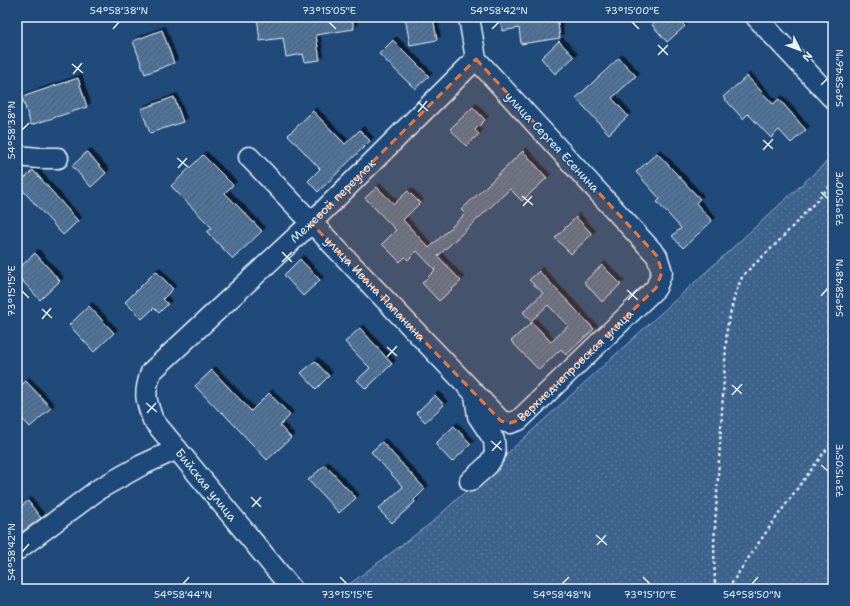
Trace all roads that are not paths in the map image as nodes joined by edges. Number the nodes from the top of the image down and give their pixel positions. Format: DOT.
graph roads {
  1 [pos="469,17"];
  2 [pos="756,17"];
  3 [pos="476,59"];
  4 [pos="831,97"];
  5 [pos="17,156"];
  6 [pos="249,157"];
  7 [pos="58,158"];
  8 [pos="311,223"];
  9 [pos="657,256"];
  10 [pos="151,372"];
  11 [pos="475,393"];
  12 [pos="501,421"];
  13 [pos="177,449"];
  14 [pos="470,482"];
  15 [pos="17,550"];
  16 [pos="292,589"];
  1 -- 3 [label="street"];
  2 -- 4 [label="street"];
  3 -- 8 [label="street, Межевой переулок"];
  3 -- 9 [label="street, улица Сергея Есенина"];
  5 -- 7 [label="street"];
  6 -- 8 [label="street, улица Ивана Папанина"];
  8 -- 10 [label="street, Межевой переулок"];
  8 -- 11 [label="street, улица Ивана Папанина"];
  9 -- 12 [label="street, Верхнеднепровская улица"];
  10 -- 13 [label="street, Бийская улица"];
  11 -- 12 [label="street, улица Ивана Папанина"];
  11 -- 14 [label="street"];
  13 -- 15 [label="street"];
  13 -- 16 [label="street, Бийская улица"];
}
